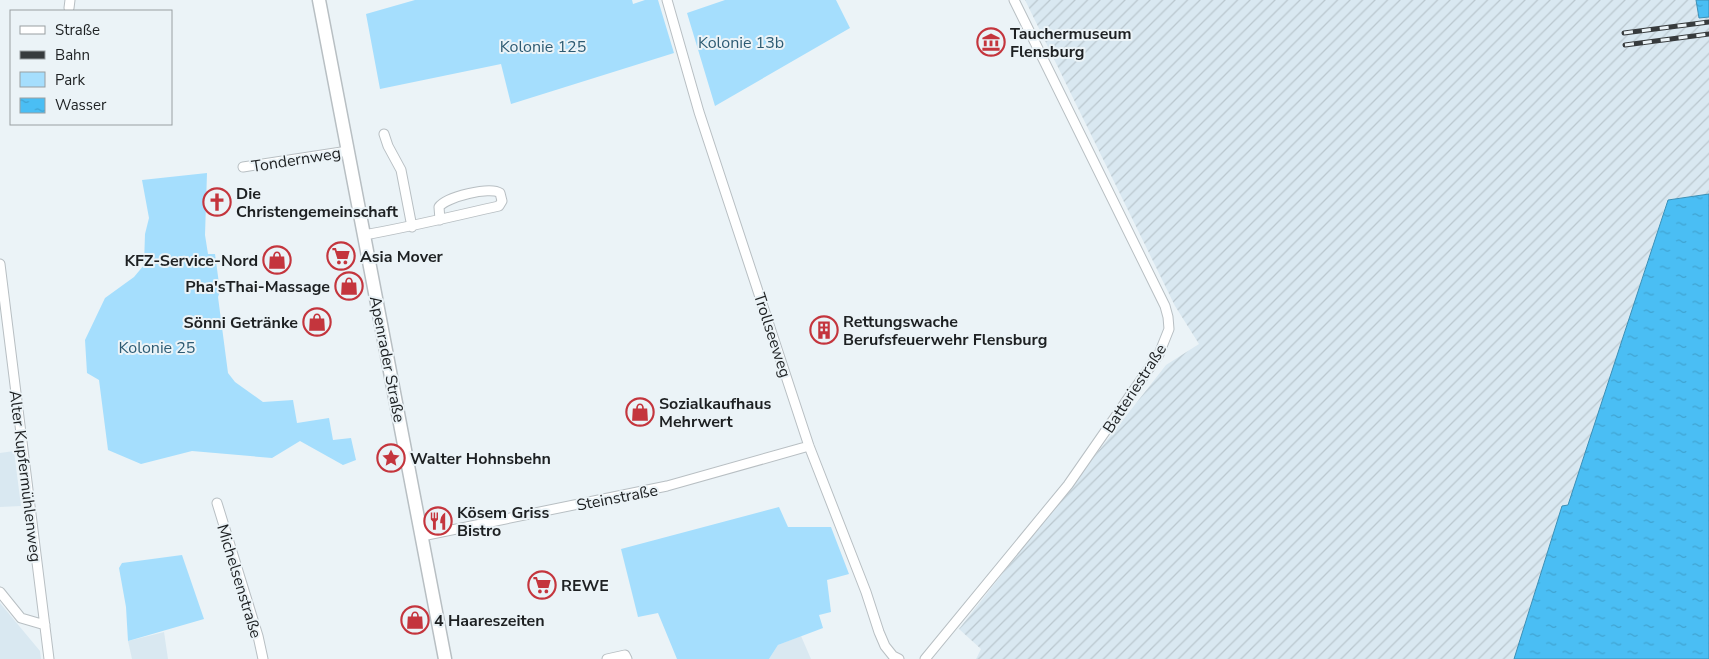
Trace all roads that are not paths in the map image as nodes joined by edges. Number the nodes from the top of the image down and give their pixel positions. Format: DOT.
graph roads {
  1 [pos="319,0"];
  2 [pos="667,0"];
  3 [pos="1014,0"];
  4 [pos="384,134"];
  5 [pos="348,152"];
  6 [pos="243,167"];
  7 [pos="440,220"];
  8 [pos="412,227"];
  9 [pos="364,235"];
  10 [pos="0,264"];
  11 [pos="809,446"];
  12 [pos="217,503"];
  13 [pos="422,536"];
  14 [pos="0,592"];
  15 [pos="45,625"];
  16 [pos="49,659"];
  17 [pos="263,659"];
  18 [pos="445,659"];
  19 [pos="607,659"];
  20 [pos="627,659"];
  21 [pos="899,659"];
  22 [pos="925,659"];
  1 -- 5 [label="main road, Apenrader Straße"];
  2 -- 11 [label="street, Trollseeweg"];
  3 -- 22 [label="street, Batteriestraße"];
  4 -- 8 [label="street"];
  5 -- 6 [label="street, Tondernweg"];
  5 -- 9 [label="main road, Apenrader Straße"];
  7 -- 7 [label="street"];
  7 -- 8 [label="street"];
  8 -- 9 [label="street"];
  9 -- 13 [label="main road, Apenrader Straße"];
  10 -- 15 [label="street, Alter Kupfermühlenweg"];
  11 -- 13 [label="street, Steinstraße"];
  11 -- 21 [label="street, Trollseeweg"];
  12 -- 17 [label="street, Michelsenstraße"];
  13 -- 18 [label="main road, Apenrader Straße"];
  14 -- 15 [label="street"];
  15 -- 16 [label="street, Alter Kupfermühlenweg"];
  19 -- 20 [label="street"];
}
